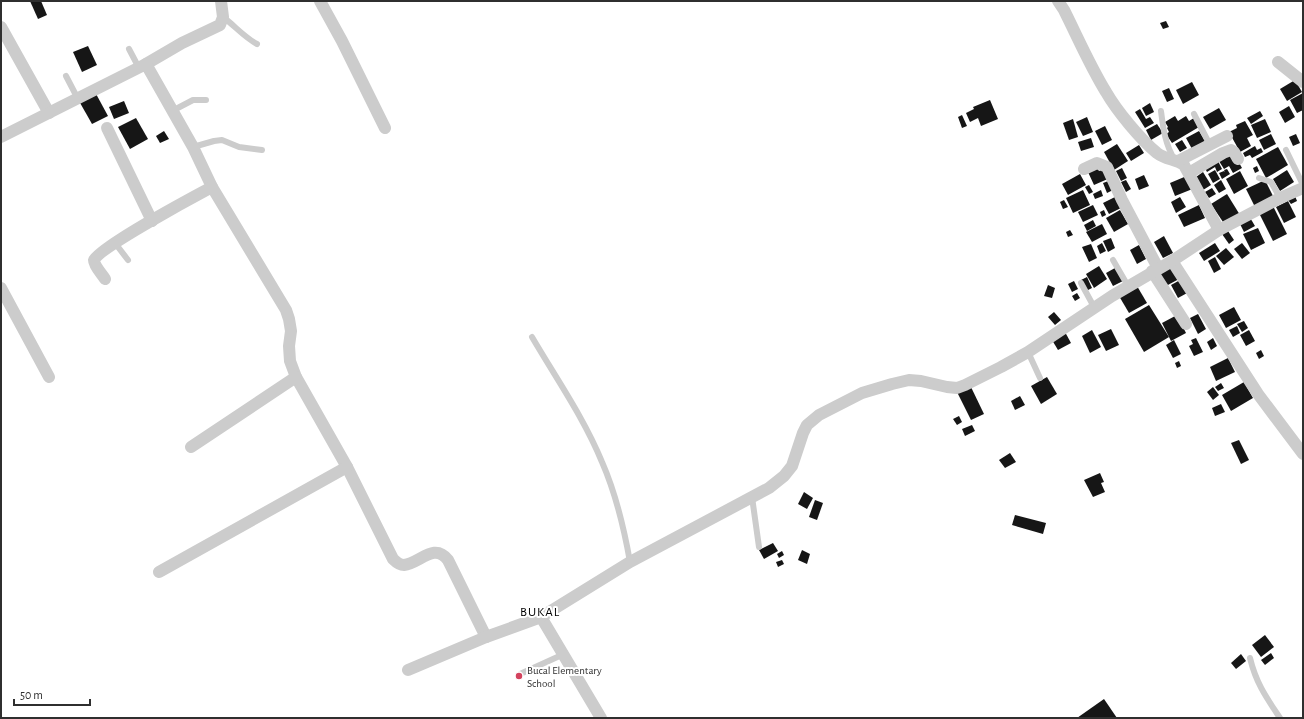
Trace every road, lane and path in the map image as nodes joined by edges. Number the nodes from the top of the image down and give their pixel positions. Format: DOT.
graph roads {
  1 [pos="221,1"];
  2 [pos="320,1"];
  3 [pos="1058,1"];
  4 [pos="223,17"];
  5 [pos="1,27"];
  6 [pos="257,44"];
  7 [pos="129,49"];
  8 [pos="1278,62"];
  9 [pos="143,66"];
  10 [pos="66,76"];
  11 [pos="1303,82"];
  12 [pos="78,99"];
  13 [pos="206,100"];
  14 [pos="172,111"];
  15 [pos="1161,111"];
  16 [pos="49,113"];
  17 [pos="1194,114"];
  18 [pos="107,128"];
  19 [pos="385,128"];
  20 [pos="1227,136"];
  21 [pos="1,137"];
  22 [pos="1210,145"];
  23 [pos="193,147"];
  24 [pos="262,150"];
  25 [pos="1286,150"];
  26 [pos="1238,158"];
  27 [pos="1177,160"];
  28 [pos="1084,169"];
  29 [pos="1189,173"];
  30 [pos="1260,178"];
  31 [pos="1303,186"];
  32 [pos="212,187"];
  33 [pos="1280,198"];
  34 [pos="152,221"];
  35 [pos="1219,230"];
  36 [pos="115,243"];
  37 [pos="128,260"];
  38 [pos="1113,260"];
  39 [pos="1172,261"];
  40 [pos="1155,269"];
  41 [pos="105,279"];
  42 [pos="1081,283"];
  43 [pos="1128,286"];
  44 [pos="1,288"];
  45 [pos="1094,307"];
  46 [pos="1186,324"];
  47 [pos="532,337"];
  48 [pos="1028,352"];
  49 [pos="49,377"];
  50 [pos="296,378"];
  51 [pos="1040,378"];
  52 [pos="191,447"];
  53 [pos="1303,454"];
  54 [pos="347,467"];
  55 [pos="752,497"];
  56 [pos="760,547"];
  57 [pos="630,562"];
  58 [pos="159,572"];
  59 [pos="541,617"];
  60 [pos="486,637"];
  61 [pos="564,654"];
  62 [pos="1250,658"];
  63 [pos="408,670"];
  64 [pos="520,674"];
  65 [pos="601,718"];
  66 [pos="1280,718"];
  1 -- 4 [label="street"];
  2 -- 19 [label="street"];
  3 -- 27 [label="street"];
  4 -- 6 [label="lane"];
  4 -- 9 [label="street"];
  5 -- 16 [label="street"];
  7 -- 9 [label="lane"];
  8 -- 11 [label="street"];
  9 -- 12 [label="street"];
  9 -- 14 [label="street"];
  10 -- 12 [label="lane"];
  12 -- 16 [label="street"];
  13 -- 14 [label="lane"];
  14 -- 23 [label="street"];
  15 -- 27 [label="lane"];
  16 -- 21 [label="street"];
  17 -- 22 [label="lane"];
  18 -- 34 [label="street"];
  20 -- 22 [label="street"];
  22 -- 27 [label="street"];
  23 -- 24 [label="lane"];
  23 -- 32 [label="street"];
  25 -- 31 [label="lane"];
  26 -- 29 [label="street"];
  27 -- 29 [label="street"];
  28 -- 40 [label="street"];
  29 -- 35 [label="street"];
  30 -- 33 [label="lane"];
  31 -- 33 [label="street"];
  32 -- 34 [label="street"];
  32 -- 50 [label="street"];
  33 -- 35 [label="street"];
  34 -- 36 [label="street"];
  35 -- 39 [label="street"];
  36 -- 37 [label="lane"];
  36 -- 41 [label="street"];
  38 -- 43 [label="lane"];
  39 -- 40 [label="street"];
  39 -- 53 [label="street"];
  40 -- 43 [label="street"];
  40 -- 46 [label="street"];
  42 -- 45 [label="lane"];
  43 -- 45 [label="street"];
  44 -- 49 [label="street"];
  45 -- 48 [label="street"];
  47 -- 57 [label="lane"];
  48 -- 51 [label="lane"];
  48 -- 55 [label="street"];
  50 -- 52 [label="street"];
  50 -- 54 [label="street"];
  54 -- 58 [label="street"];
  54 -- 60 [label="street"];
  55 -- 56 [label="lane"];
  55 -- 57 [label="street"];
  57 -- 59 [label="street"];
  59 -- 60 [label="street"];
  59 -- 61 [label="street"];
  60 -- 63 [label="street"];
  61 -- 64 [label="lane"];
  61 -- 65 [label="street"];
  62 -- 66 [label="lane"];
}
